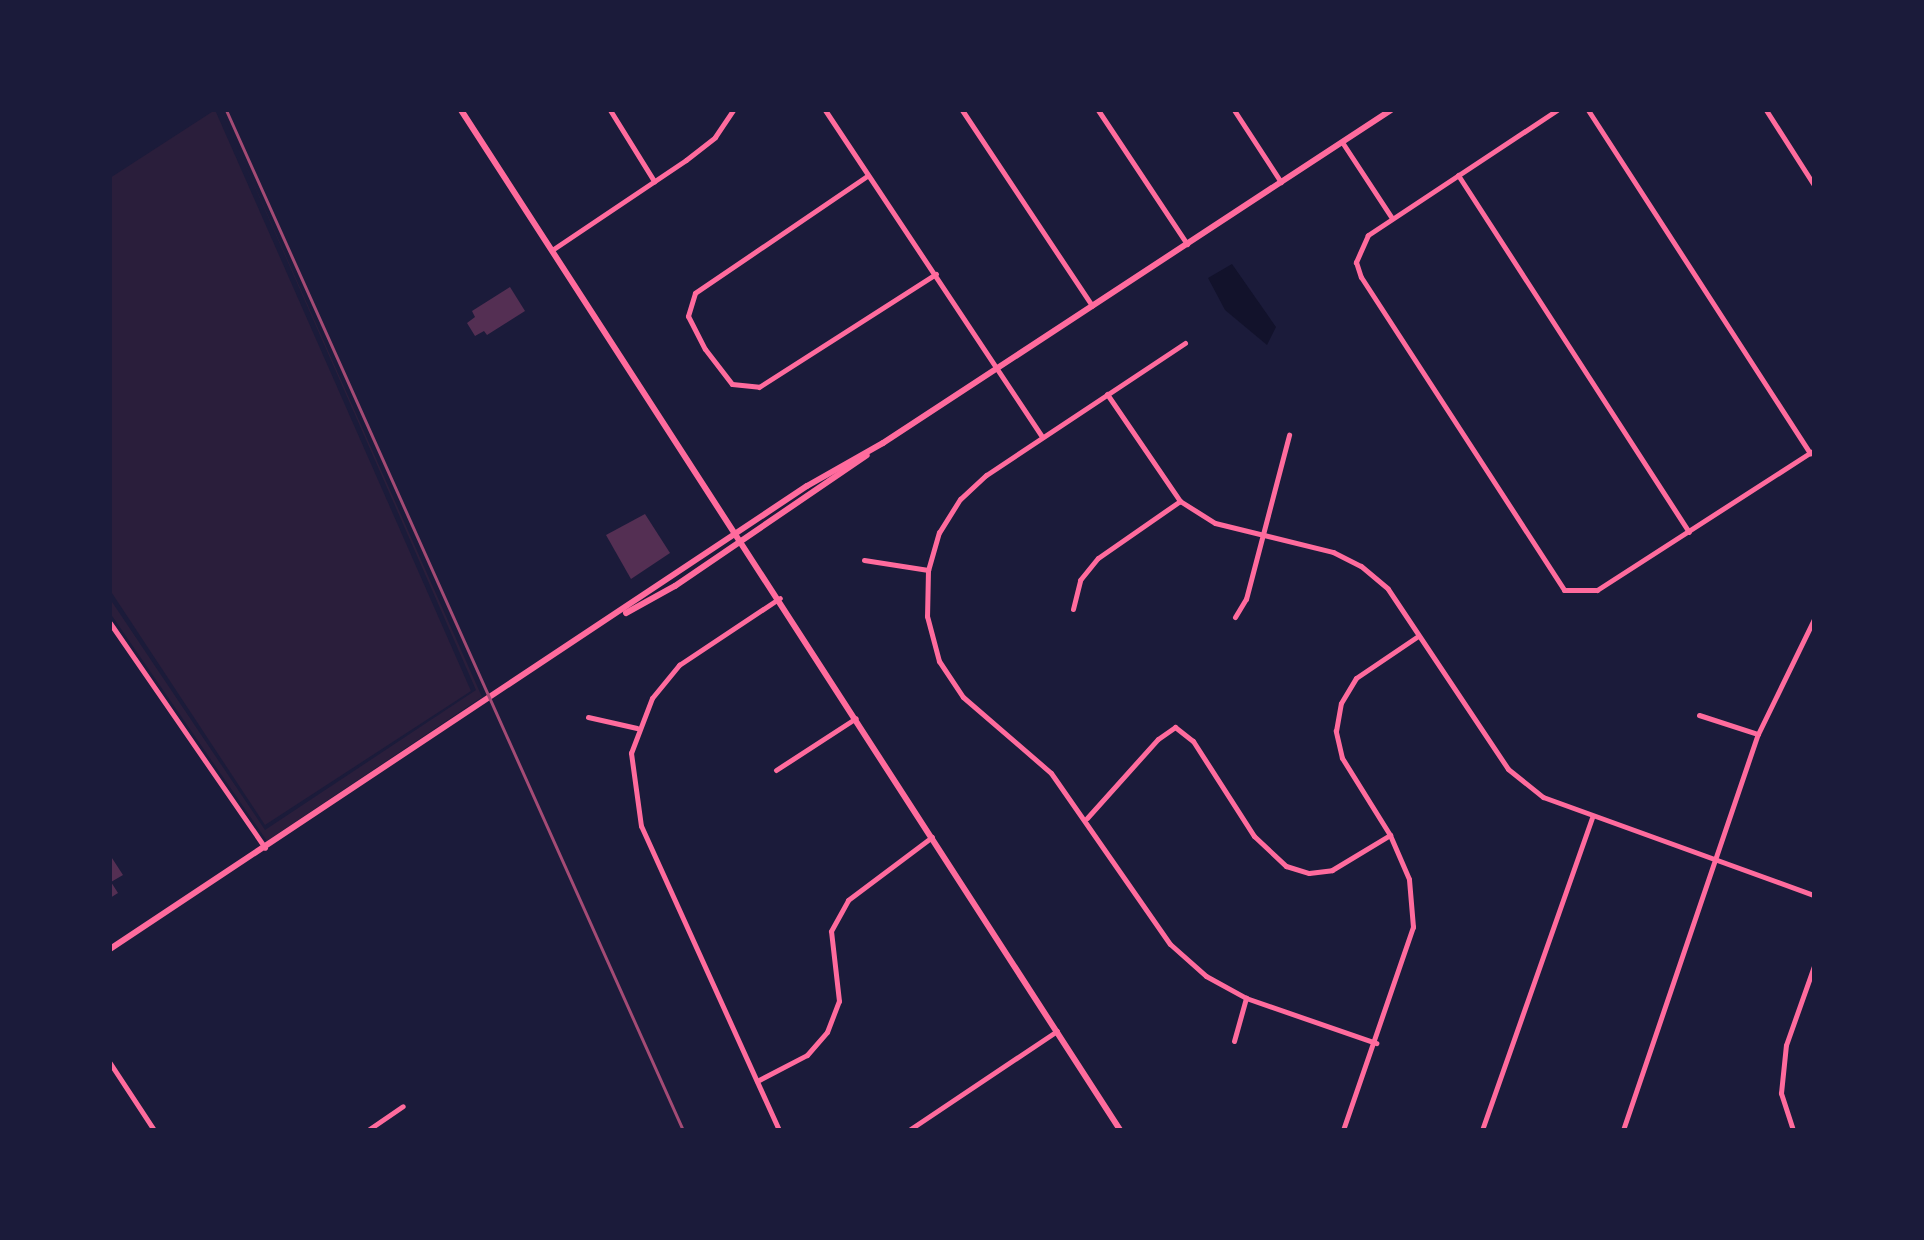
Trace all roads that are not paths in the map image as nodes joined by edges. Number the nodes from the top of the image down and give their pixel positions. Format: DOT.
graph roads {
  1 [pos="461,110"];
  2 [pos="610,110"];
  3 [pos="733,110"];
  4 [pos="825,110"];
  5 [pos="962,110"];
  6 [pos="1098,110"];
  7 [pos="1234,110"];
  8 [pos="1372,110"];
  9 [pos="1391,110"];
  10 [pos="1557,110"];
  11 [pos="1588,110"];
  12 [pos="1766,110"];
  13 [pos="1378,118"];
  14 [pos="1342,142"];
  15 [pos="1458,175"];
  16 [pos="867,176"];
  17 [pos="654,181"];
  18 [pos="1281,182"];
  19 [pos="1814,185"];
  20 [pos="1392,219"];
  21 [pos="1187,244"];
  22 [pos="552,250"];
  23 [pos="936,274"];
  24 [pos="1092,306"];
  25 [pos="1185,343"];
  26 [pos="997,368"];
  27 [pos="1107,394"];
  28 [pos="1289,435"];
  29 [pos="1042,437"];
  30 [pos="883,443"];
  31 [pos="1812,451"];
  32 [pos="1180,501"];
  33 [pos="738,532"];
  34 [pos="1689,532"];
  35 [pos="1262,536"];
  36 [pos="743,540"];
  37 [pos="864,560"];
  38 [pos="928,570"];
  39 [pos="780,598"];
  40 [pos="1073,609"];
  41 [pos="1235,617"];
  42 [pos="1814,619"];
  43 [pos="110,623"];
  44 [pos="603,626"];
  45 [pos="1418,636"];
  46 [pos="1699,715"];
  47 [pos="588,717"];
  48 [pos="857,718"];
  49 [pos="637,728"];
  50 [pos="1758,734"];
  51 [pos="776,770"];
  52 [pos="1087,818"];
  53 [pos="1592,818"];
  54 [pos="1390,835"];
  55 [pos="932,836"];
  56 [pos="265,848"];
  57 [pos="1714,859"];
  58 [pos="1814,895"];
  59 [pos="110,949"];
  60 [pos="1814,966"];
  61 [pos="1246,998"];
  62 [pos="1057,1031"];
  63 [pos="1234,1041"];
  64 [pos="1376,1043"];
  65 [pos="110,1063"];
  66 [pos="757,1081"];
  67 [pos="403,1106"];
  68 [pos="154,1130"];
  69 [pos="368,1130"];
  70 [pos="779,1130"];
  71 [pos="909,1130"];
  72 [pos="1120,1130"];
  73 [pos="1343,1130"];
  74 [pos="1482,1130"];
  75 [pos="1623,1130"];
  76 [pos="1793,1130"];
  1 -- 22 [label="street"];
  2 -- 17 [label="street"];
  3 -- 17 [label="street"];
  4 -- 16 [label="street"];
  5 -- 24 [label="street"];
  6 -- 21 [label="street"];
  7 -- 18 [label="street"];
  8 -- 13 [label="street"];
  9 -- 13 [label="street"];
  10 -- 15 [label="street"];
  11 -- 31 [label="street"];
  12 -- 19 [label="street"];
  13 -- 14 [label="street"];
  14 -- 18 [label="street"];
  14 -- 20 [label="street"];
  15 -- 20 [label="street"];
  15 -- 34 [label="street"];
  16 -- 23 [label="street"];
  16 -- 23 [label="street"];
  17 -- 22 [label="street"];
  18 -- 21 [label="street"];
  20 -- 34 [label="street"];
  21 -- 24 [label="street"];
  22 -- 33 [label="street"];
  23 -- 26 [label="street"];
  24 -- 26 [label="street"];
  25 -- 27 [label="street"];
  26 -- 29 [label="street"];
  26 -- 30 [label="street"];
  27 -- 29 [label="street"];
  27 -- 32 [label="street"];
  28 -- 35 [label="street"];
  29 -- 38 [label="street"];
  30 -- 33 [label="street"];
  30 -- 36 [label="street"];
  31 -- 34 [label="street"];
  32 -- 35 [label="street"];
  32 -- 40 [label="street"];
  33 -- 36 [label="street"];
  33 -- 44 [label="street"];
  35 -- 41 [label="street"];
  35 -- 45 [label="street"];
  36 -- 39 [label="street"];
  36 -- 44 [label="street"];
  37 -- 38 [label="street"];
  38 -- 52 [label="street"];
  39 -- 48 [label="street"];
  39 -- 49 [label="street"];
  42 -- 50 [label="street"];
  43 -- 56 [label="street"];
  44 -- 56 [label="street"];
  45 -- 53 [label="street"];
  45 -- 54 [label="street"];
  46 -- 50 [label="street"];
  47 -- 49 [label="street"];
  48 -- 51 [label="street"];
  48 -- 55 [label="street"];
  49 -- 66 [label="street"];
  50 -- 57 [label="street"];
  52 -- 54 [label="street"];
  52 -- 61 [label="street"];
  53 -- 57 [label="street"];
  53 -- 74 [label="street"];
  54 -- 64 [label="street"];
  55 -- 62 [label="street"];
  55 -- 66 [label="street"];
  56 -- 59 [label="street"];
  57 -- 58 [label="street"];
  57 -- 75 [label="street"];
  60 -- 76 [label="street"];
  61 -- 63 [label="street"];
  61 -- 64 [label="street"];
  62 -- 71 [label="street"];
  62 -- 72 [label="street"];
  64 -- 73 [label="street"];
  65 -- 68 [label="street"];
  66 -- 70 [label="street"];
  67 -- 69 [label="street"];
}
